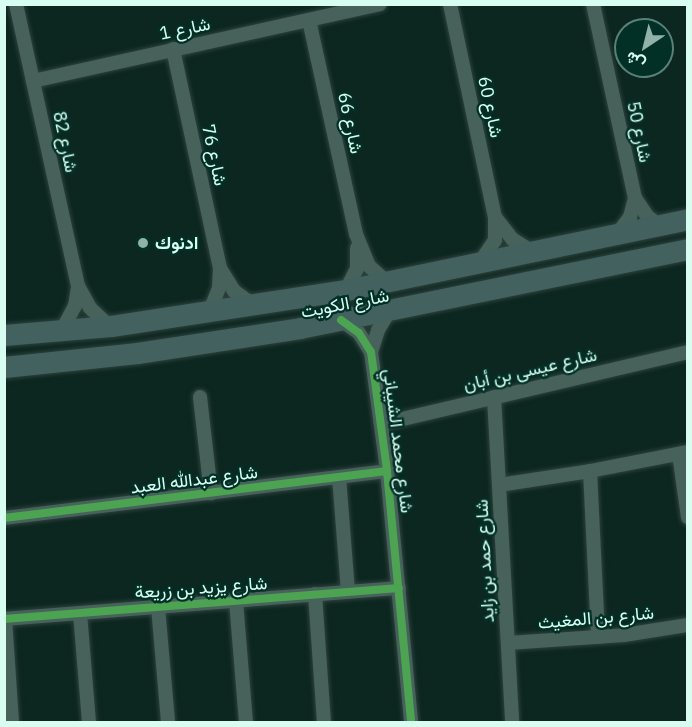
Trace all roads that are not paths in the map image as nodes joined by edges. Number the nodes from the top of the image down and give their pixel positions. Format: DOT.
graph roads {
  1 [pos="380,4"];
  2 [pos="450,4"];
  3 [pos="593,4"];
  4 [pos="13,7"];
  5 [pos="309,20"];
  6 [pos="173,49"];
  7 [pos="33,81"];
  8 [pos="635,198"];
  9 [pos="495,217"];
  10 [pos="687,219"];
  11 [pos="659,225"];
  12 [pos="618,233"];
  13 [pos="356,234"];
  14 [pos="687,236"];
  15 [pos="687,249"];
  16 [pos="534,252"];
  17 [pos="480,262"];
  18 [pos="220,268"];
  19 [pos="599,268"];
  20 [pos="387,282"];
  21 [pos="78,286"];
  22 [pos="346,290"];
  23 [pos="252,304"];
  24 [pos="210,310"];
  25 [pos="390,310"];
  26 [pos="341,320"];
  27 [pos="109,326"];
  28 [pos="300,328"];
  29 [pos="61,332"];
  30 [pos="4,335"];
  31 [pos="371,352"];
  32 [pos="687,352"];
  33 [pos="4,368"];
  34 [pos="200,397"];
  35 [pos="494,397"];
  36 [pos="381,424"];
  37 [pos="683,453"];
  38 [pos="387,471"];
  39 [pos="590,471"];
  40 [pos="339,477"];
  41 [pos="499,485"];
  42 [pos="211,493"];
  43 [pos="687,517"];
  44 [pos="4,518"];
  45 [pos="399,588"];
  46 [pos="348,592"];
  47 [pos="315,594"];
  48 [pos="236,600"];
  49 [pos="158,607"];
  50 [pos="80,613"];
  51 [pos="5,619"];
  52 [pos="687,625"];
  53 [pos="598,637"];
  54 [pos="508,643"];
  55 [pos="12,723"];
  56 [pos="89,723"];
  57 [pos="168,723"];
  58 [pos="246,723"];
  59 [pos="324,723"];
  60 [pos="411,723"];
  61 [pos="512,723"];
  1 -- 5 [label="street, شارع 1"];
  2 -- 9 [label="street, شارع 60"];
  3 -- 8 [label="street, شارع 50"];
  4 -- 7 [label="street, شارع 82"];
  5 -- 6 [label="street, شارع 1"];
  5 -- 13 [label="street, شارع 66"];
  6 -- 7 [label="street, شارع 1"];
  6 -- 18 [label="street, شارع 76"];
  7 -- 21 [label="street, شارع 82"];
  8 -- 11 [label="street, شارع 50"];
  8 -- 12 [label="street"];
  9 -- 16 [label="street, شارع 60"];
  9 -- 17 [label="street, شارع 60"];
  10 -- 11 [label="main road, شارع الكويت"];
  11 -- 12 [label="main road, شارع الكويت"];
  12 -- 16 [label="main road, شارع الكويت"];
  13 -- 20 [label="street, شارع 66"];
  13 -- 22 [label="street, شارع 66"];
  14 -- 19 [label="main road"];
  15 -- 19 [label="main road, شارع الكويت"];
  16 -- 17 [label="main road, شارع الكويت"];
  17 -- 20 [label="main road, شارع الكويت"];
  18 -- 23 [label="street, شارع 76"];
  18 -- 24 [label="street, شارع 76"];
  19 -- 25 [label="main road, شارع الكويت"];
  20 -- 22 [label="main road, شارع الكويت"];
  21 -- 27 [label="street, شارع 82"];
  21 -- 29 [label="street, شارع 82"];
  22 -- 23 [label="main road, شارع الكويت"];
  22 -- 28 [label="main road"];
  23 -- 24 [label="main road, شارع الكويت"];
  24 -- 27 [label="main road, شارع الكويت"];
  25 -- 26 [label="main road, شارع الكويت"];
  25 -- 31 [label="street, شارع محمد الشيباني"];
  26 -- 28 [label="main road, شارع الكويت"];
  26 -- 31 [label="street, شارع محمد الشيباني"];
  27 -- 29 [label="main road, شارع الكويت"];
  28 -- 33 [label="main road, شارع الكويت"];
  29 -- 30 [label="main road, شارع الكويت"];
  31 -- 36 [label="street, شارع محمد الشيباني"];
  32 -- 35 [label="street, شارع عيسى بن أبان"];
  34 -- 42 [label="street"];
  35 -- 36 [label="street, شارع عيسى بن أبان"];
  35 -- 41 [label="street, شارع حمد بن زايد"];
  36 -- 38 [label="street, شارع محمد الشيباني"];
  37 -- 39 [label="street"];
  37 -- 43 [label="street"];
  38 -- 40 [label="street, شارع عبدالله العبد"];
  38 -- 45 [label="street, شارع محمد الشيباني"];
  39 -- 41 [label="street"];
  39 -- 53 [label="street"];
  40 -- 42 [label="street, شارع عبدالله العبد"];
  40 -- 46 [label="street"];
  41 -- 54 [label="street, شارع حمد بن زايد"];
  42 -- 44 [label="street, شارع عبدالله العبد"];
  45 -- 46 [label="street, شارع يزيد بن زريعة"];
  45 -- 60 [label="street, شارع محمد الشيباني"];
  46 -- 47 [label="street, شارع يزيد بن زريعة"];
  47 -- 48 [label="street, شارع يزيد بن زريعة"];
  47 -- 59 [label="street"];
  48 -- 49 [label="street, شارع يزيد بن زريعة"];
  48 -- 58 [label="street"];
  49 -- 50 [label="street, شارع يزيد بن زريعة"];
  49 -- 57 [label="street"];
  50 -- 51 [label="street, شارع يزيد بن زريعة"];
  50 -- 56 [label="street"];
  51 -- 55 [label="street"];
  52 -- 53 [label="street, شارع بن المغيث"];
  53 -- 54 [label="street, شارع بن المغيث"];
  54 -- 61 [label="street, شارع حمد بن زايد"];
}
